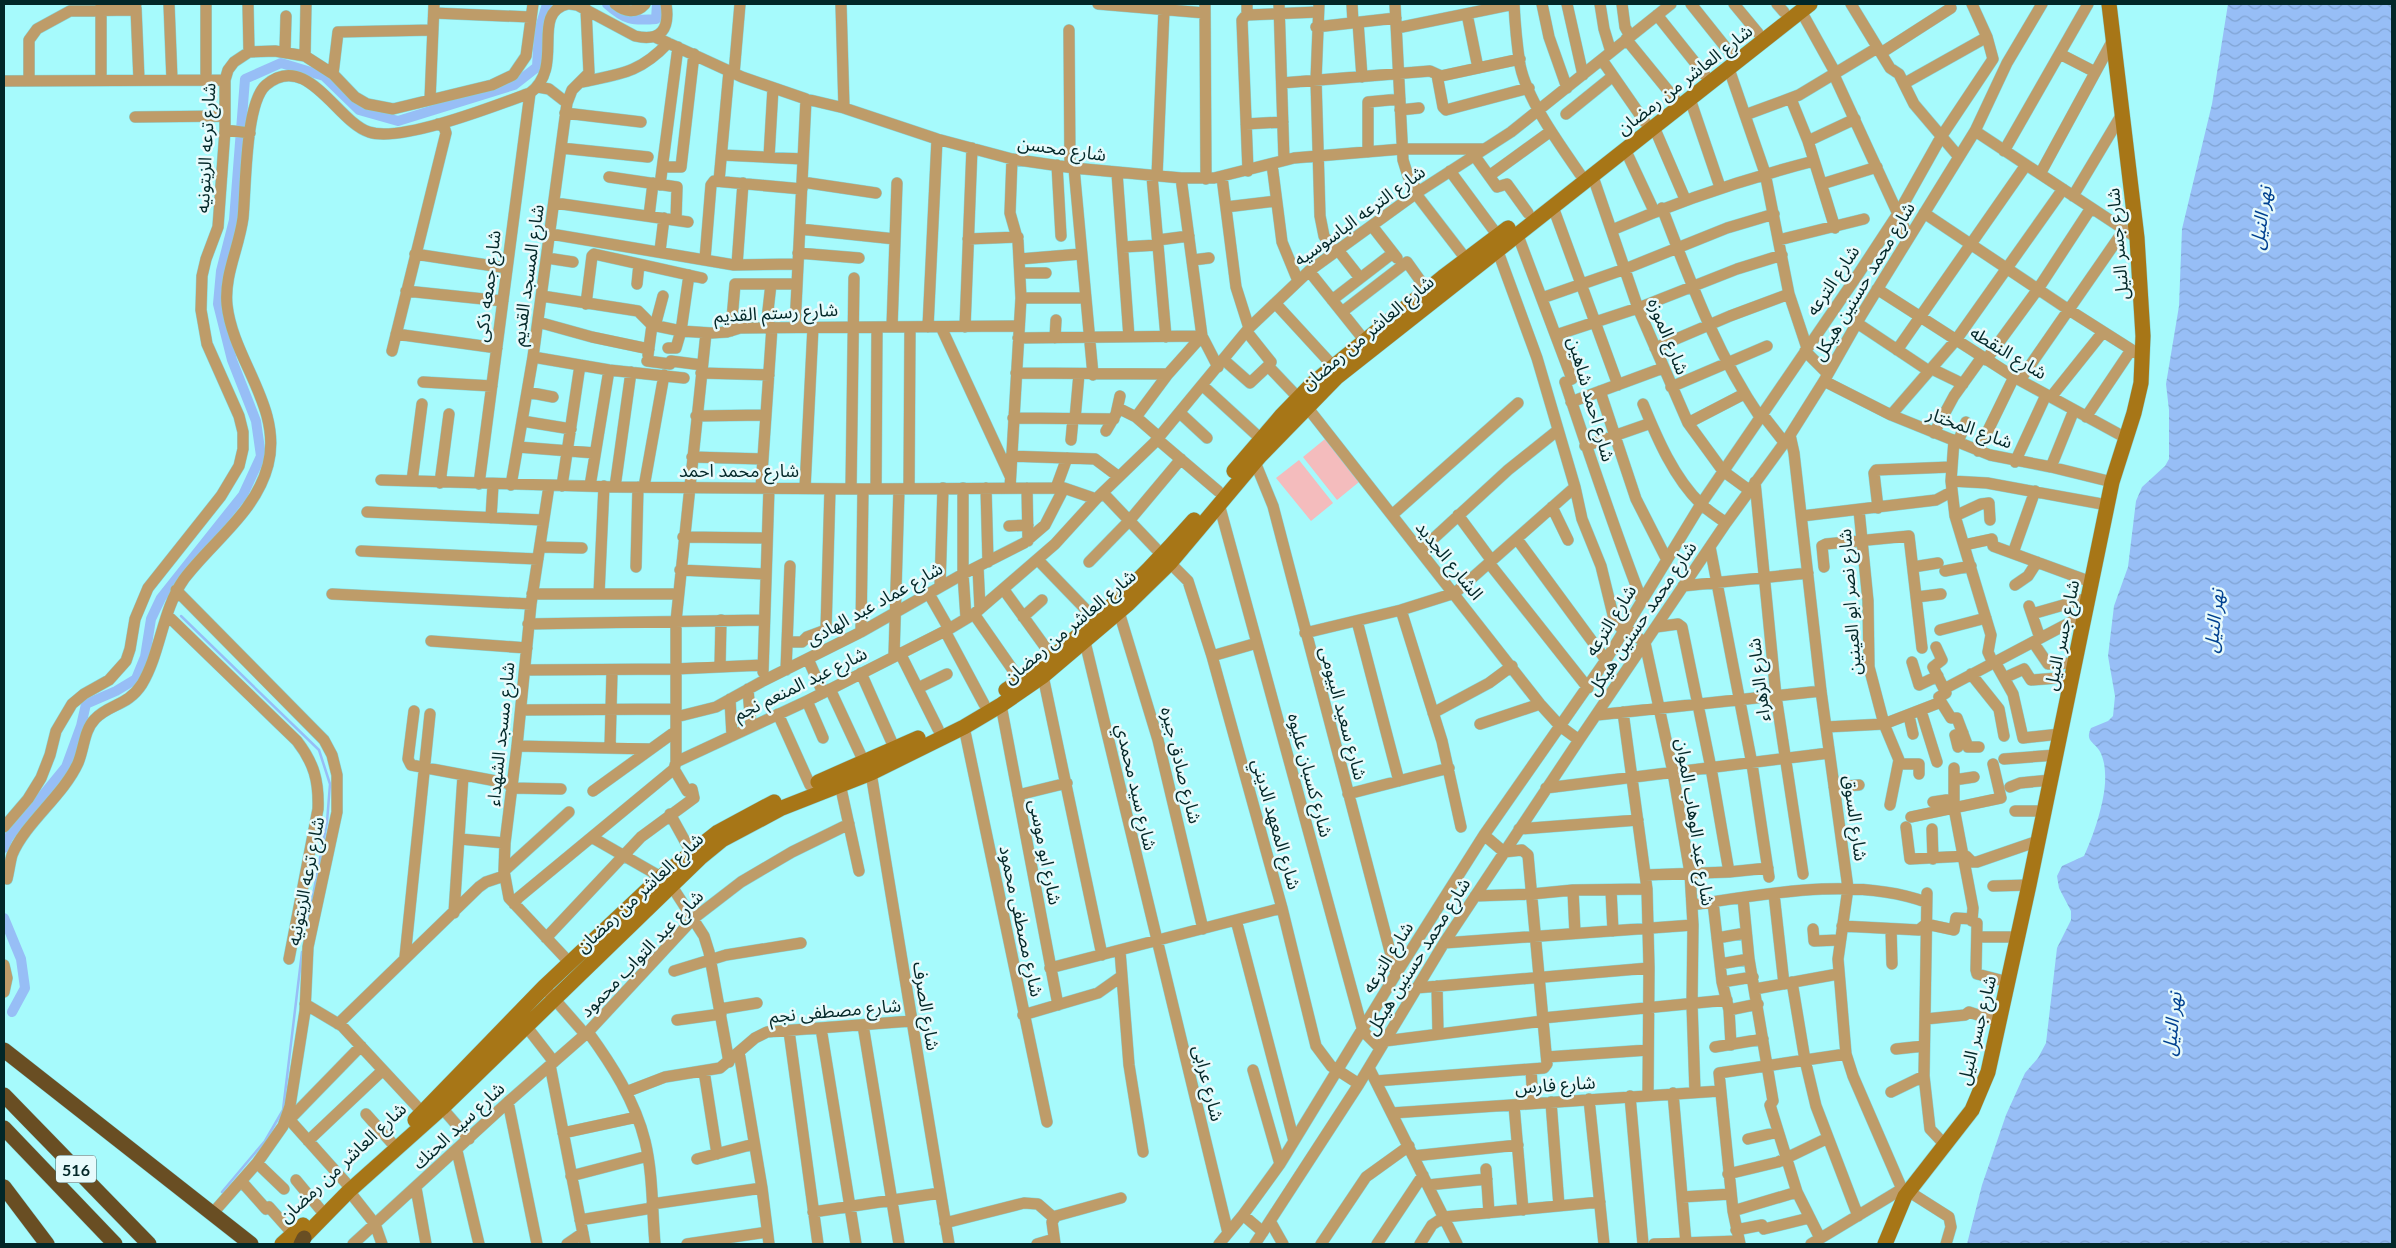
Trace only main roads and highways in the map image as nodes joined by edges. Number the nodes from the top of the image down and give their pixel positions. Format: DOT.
graph roads {
  1 [pos="2109,4"];
  2 [pos="1793,7"];
  3 [pos="1730,62"];
  4 [pos="1682,99"];
  5 [pos="1650,125"];
  6 [pos="1586,174"];
  7 [pos="1497,243"];
  8 [pos="1446,282"];
  9 [pos="1303,402"];
  10 [pos="1218,498"];
  11 [pos="1166,559"];
  12 [pos="896,753"];
  13 [pos="868,767"];
  14 [pos="666,881"];
  15 [pos="549,993"];
  16 [pos="4,1050"];
  17 [pos="4,1095"];
  18 [pos="4,1128"];
  19 [pos="4,1187"];
  20 [pos="348,1188"];
  21 [pos="296,1241"];
  22 [pos="47,1244"];
  23 [pos="115,1244"];
  24 [pos="149,1244"];
  25 [pos="252,1244"];
  26 [pos="1885,1244"];
  1 -- 26 [label="main road, شارع جسر النيل"];
  2 -- 3 [label="main road, شارع العاشر من رمضان"];
  2 -- 3 [label="main road, شارع العاشر من رمضان"];
  3 -- 4 [label="main road, شارع العاشر من رمضان"];
  3 -- 4 [label="main road, شارع العاشر من رمضان"];
  4 -- 5 [label="main road, شارع العاشر من رمضان"];
  5 -- 6 [label="main road, شارع العاشر من رمضان"];
  5 -- 6 [label="main road, شارع العاشر من رمضان"];
  6 -- 7 [label="main road, شارع العاشر من رمضان"];
  6 -- 7 [label="main road, شارع العاشر من رمضان"];
  7 -- 8 [label="main road, شارع العاشر من رمضان"];
  7 -- 8 [label="main road, شارع العاشر من رمضان"];
  8 -- 9 [label="main road, شارع العاشر من رمضان"];
  8 -- 9 [label="main road, شارع العاشر من رمضان"];
  9 -- 10 [label="main road, شارع العاشر من رمضان"];
  9 -- 10 [label="main road, شارع العاشر من رمضان"];
  10 -- 11 [label="main road, شارع العاشر من رمضان"];
  11 -- 12 [label="main road, شارع العاشر من رمضان"];
  11 -- 12 [label="main road, شارع العاشر من رمضان"];
  12 -- 13 [label="main road, شارع العاشر من رمضان"];
  13 -- 14 [label="main road, شارع العاشر من رمضان"];
  13 -- 14 [label="main road, شارع العاشر من رمضان"];
  14 -- 15 [label="main road, شارع العاشر من رمضان"];
  14 -- 15 [label="main road, شارع العاشر من رمضان"];
  15 -- 20 [label="main road, شارع العاشر من رمضان"];
  15 -- 20 [label="main road, شارع العاشر من رمضان"];
  16 -- 25 [label="highway"];
  17 -- 24 [label="highway, 516"];
  18 -- 23 [label="highway, 516"];
  19 -- 22 [label="highway"];
  20 -- 21 [label="main road, شارع العاشر من رمضان"];
  20 -- 21 [label="main road, شارع العاشر من رمضان"];
}
